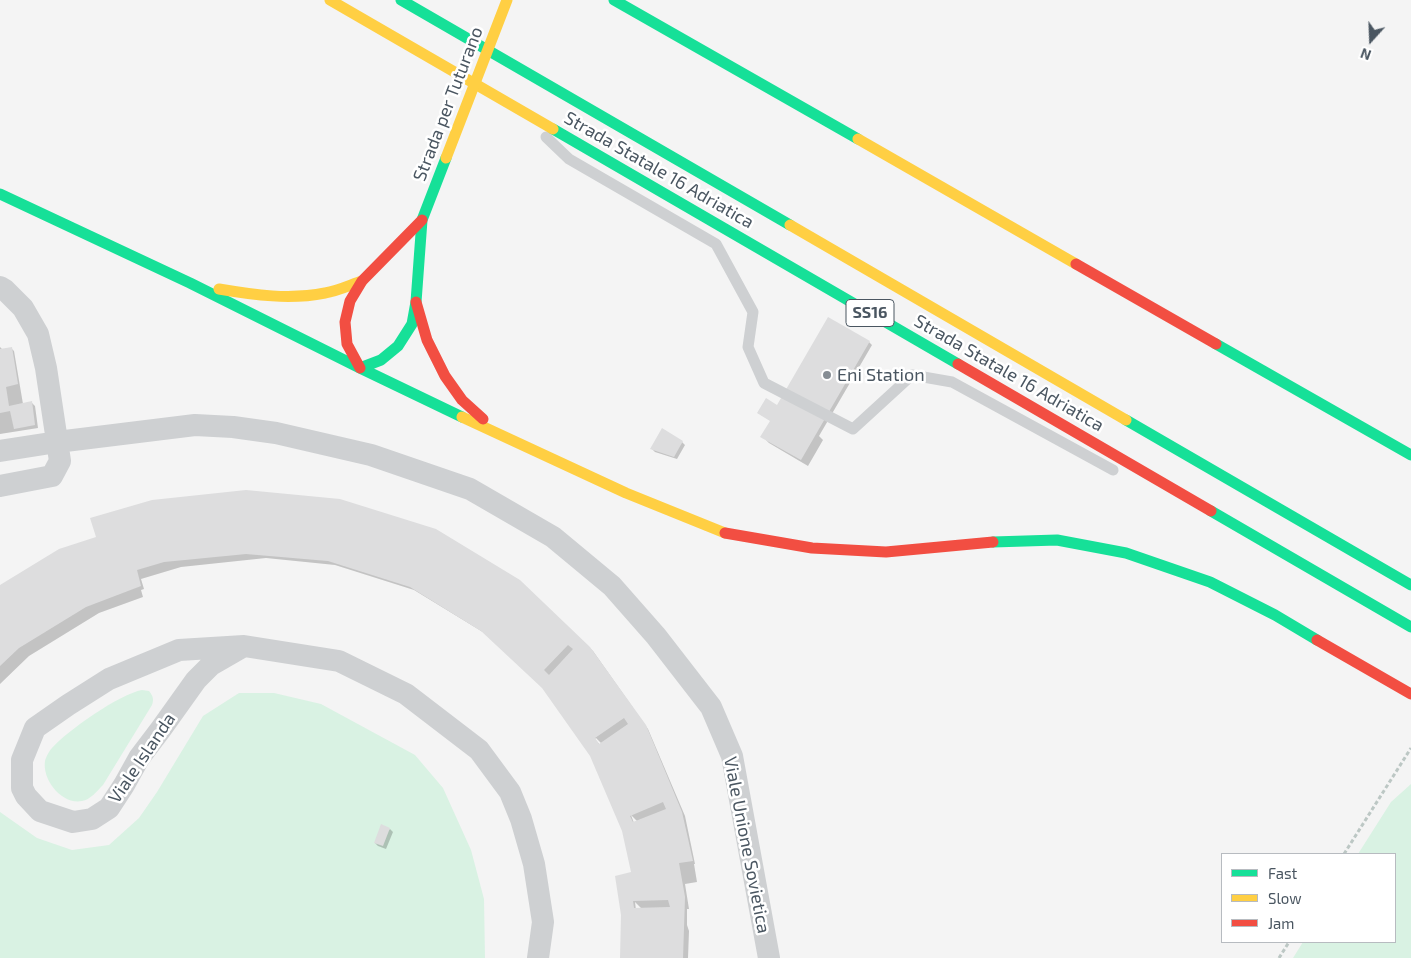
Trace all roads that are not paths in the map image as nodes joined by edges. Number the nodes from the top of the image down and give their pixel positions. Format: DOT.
graph roads {
  1 [pos="330,0"];
  2 [pos="401,0"];
  3 [pos="506,0"];
  4 [pos="614,0"];
  5 [pos="514,106"];
  6 [pos="0,194"];
  7 [pos="422,220"];
  8 [pos="362,281"];
  9 [pos="190,283"];
  10 [pos="0,287"];
  11 [pos="416,302"];
  12 [pos="360,368"];
  13 [pos="501,435"];
  14 [pos="57,442"];
  15 [pos="0,451"];
  16 [pos="1411,455"];
  17 [pos="0,486"];
  18 [pos="1174,489"];
  19 [pos="1411,585"];
  20 [pos="1411,627"];
  21 [pos="244,646"];
  22 [pos="1411,694"];
  23 [pos="538,958"];
  24 [pos="769,958"];
  1 -- 5 [label="main road, Strada Statale 16 Adriatica / SS16"];
  2 -- 19 [label="main road, Strada Statale 16 Adriatica / SS16"];
  3 -- 7 [label="main road, Strada per Tuturano, bridge"];
  4 -- 16 [label="main road"];
  5 -- 18 [label="main road, Strada Statale 16 Adriatica / SS16"];
  5 -- 18 [label="lane"];
  6 -- 9 [label="main road"];
  7 -- 8 [label="main road"];
  7 -- 11 [label="main road"];
  8 -- 9 [label="main road"];
  8 -- 12 [label="main road"];
  9 -- 12 [label="main road"];
  10 -- 14 [label="street"];
  11 -- 12 [label="main road"];
  11 -- 13 [label="main road"];
  12 -- 13 [label="main road"];
  13 -- 22 [label="main road"];
  14 -- 15 [label="street, Viale Unione Sovietica"];
  14 -- 17 [label="street"];
  14 -- 24 [label="street, Viale Unione Sovietica"];
  18 -- 20 [label="main road, Strada Statale 16 Adriatica / SS16"];
  21 -- 21 [label="street, Viale Islanda"];
  21 -- 23 [label="street, Viale Islanda"];
}
